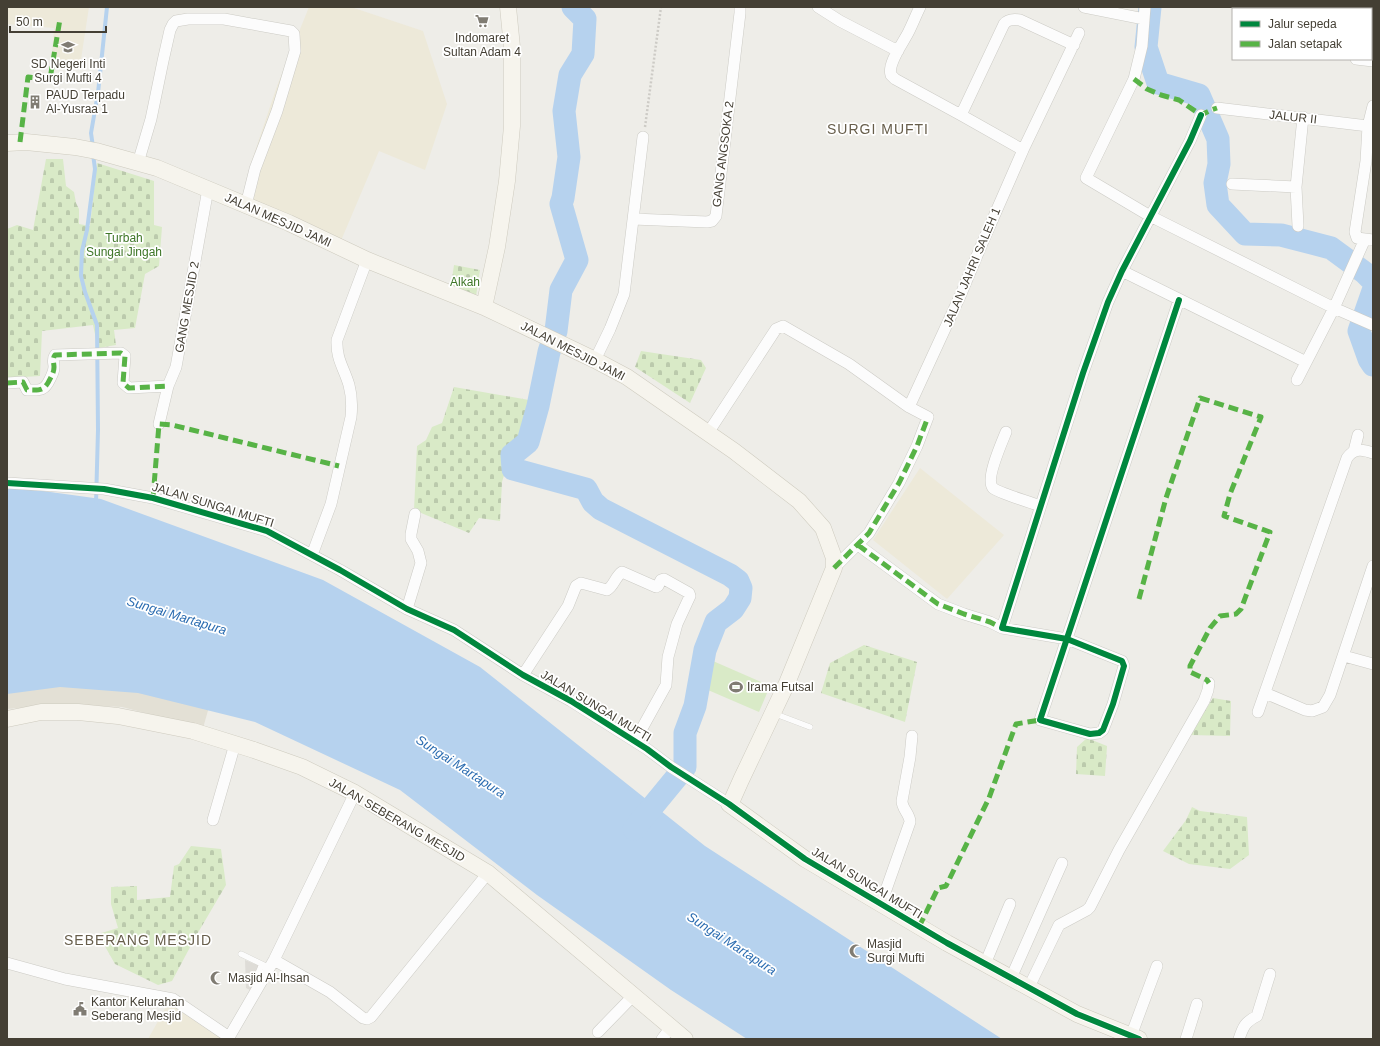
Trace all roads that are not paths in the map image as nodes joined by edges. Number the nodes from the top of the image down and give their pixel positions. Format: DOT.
graph roads {
  1 [pos="508,7"];
  2 [pos="740,7"];
  3 [pos="818,7"];
  4 [pos="920,7"];
  5 [pos="1084,7"];
  6 [pos="1145,7"];
  7 [pos="1144,19"];
  8 [pos="1079,33"];
  9 [pos="1074,45"];
  10 [pos="898,51"];
  11 [pos="1373,106"];
  12 [pos="1217,108"];
  13 [pos="961,115"];
  14 [pos="1201,115"];
  15 [pos="1303,118"];
  16 [pos="1368,126"];
  17 [pos="643,137"];
  18 [pos="7,143"];
  19 [pos="1023,150"];
  20 [pos="138,163"];
  21 [pos="1232,184"];
  22 [pos="1296,187"];
  23 [pos="208,189"];
  24 [pos="246,205"];
  25 [pos="1150,216"];
  26 [pos="633,218"];
  27 [pos="1298,226"];
  28 [pos="1369,240"];
  29 [pos="367,260"];
  30 [pos="1122,271"];
  31 [pos="1178,300"];
  32 [pos="484,307"];
  33 [pos="1334,308"];
  34 [pos="1366,322"];
  35 [pos="595,360"];
  36 [pos="1306,362"];
  37 [pos="1297,380"];
  38 [pos="7,383"];
  39 [pos="168,386"];
  40 [pos="909,407"];
  41 [pos="159,424"];
  42 [pos="1006,432"];
  43 [pos="708,433"];
  44 [pos="1358,435"];
  45 [pos="1354,451"];
  46 [pos="1373,453"];
  47 [pos="7,483"];
  48 [pos="1040,506"];
  49 [pos="415,514"];
  50 [pos="858,545"];
  51 [pos="312,554"];
  52 [pos="1373,566"];
  53 [pos="834,568"];
  54 [pos="407,608"];
  55 [pos="1002,628"];
  56 [pos="1067,639"];
  57 [pos="1344,656"];
  58 [pos="1373,664"];
  59 [pos="523,675"];
  60 [pos="1209,683"];
  61 [pos="1265,693"];
  62 [pos="1258,712"];
  63 [pos="773,713"];
  64 [pos="7,719"];
  65 [pos="810,727"];
  66 [pos="912,736"];
  67 [pos="635,741"];
  68 [pos="235,744"];
  69 [pos="355,793"];
  70 [pos="729,804"];
  71 [pos="213,820"];
  72 [pos="1062,863"];
  73 [pos="488,873"];
  74 [pos="881,904"];
  75 [pos="1010,904"];
  76 [pos="241,954"];
  77 [pos="7,963"];
  78 [pos="269,964"];
  79 [pos="984,964"];
  80 [pos="1157,966"];
  81 [pos="1270,974"];
  82 [pos="256,978"];
  83 [pos="1011,978"];
  84 [pos="1029,987"];
  85 [pos="633,996"];
  86 [pos="1197,1004"];
  87 [pos="598,1032"];
  88 [pos="666,1033"];
  89 [pos="1135,1037"];
  90 [pos="228,1038"];
  91 [pos="685,1039"];
  92 [pos="1186,1039"];
  93 [pos="1239,1039"];
  1 -- 32 [label="street"];
  2 -- 26 [label="street, GANG ANGSOKA 2"];
  3 -- 10 [label="street"];
  4 -- 10 [label="street"];
  5 -- 7 [label="street"];
  6 -- 7 [label="street"];
  7 -- 25 [label="street"];
  8 -- 9 [label="street, JALAN JAHRI SALEH 1"];
  9 -- 13 [label="street"];
  9 -- 19 [label="street, JALAN JAHRI SALEH 1"];
  10 -- 13 [label="street"];
  11 -- 16 [label="street"];
  12 -- 15 [label="street, JALUR II"];
  13 -- 19 [label="street"];
  14 -- 25 [label="street"];
  15 -- 16 [label="street, JALUR II"];
  15 -- 22 [label="street"];
  16 -- 28 [label="street"];
  17 -- 26 [label="street"];
  18 -- 20 [label="street, JALAN MESJID JAMI"];
  19 -- 40 [label="street, JALAN JAHRI SALEH 1"];
  20 -- 23 [label="street, JALAN MESJID JAMI"];
  20 -- 24 [label="street"];
  21 -- 22 [label="street"];
  22 -- 27 [label="street"];
  23 -- 24 [label="street, JALAN MESJID JAMI"];
  23 -- 39 [label="street, GANG MESJID 2"];
  24 -- 29 [label="street, JALAN MESJID JAMI"];
  25 -- 30 [label="street"];
  25 -- 33 [label="street"];
  26 -- 35 [label="street"];
  28 -- 33 [label="street"];
  29 -- 32 [label="street, JALAN MESJID JAMI"];
  29 -- 51 [label="street"];
  30 -- 31 [label="street"];
  30 -- 48 [label="street"];
  31 -- 36 [label="street"];
  31 -- 56 [label="street"];
  32 -- 35 [label="street, JALAN MESJID JAMI"];
  33 -- 34 [label="street"];
  33 -- 36 [label="street"];
  35 -- 43 [label="street, JALAN MESJID JAMI"];
  36 -- 37 [label="street"];
  38 -- 39 [label="street"];
  39 -- 41 [label="street, GANG MESJID 2"];
  40 -- 43 [label="street"];
  40 -- 50 [label="street"];
  42 -- 48 [label="street"];
  43 -- 53 [label="street, JALAN MESJID JAMI"];
  44 -- 45 [label="street"];
  45 -- 46 [label="street"];
  45 -- 61 [label="street"];
  47 -- 51 [label="street, JALAN SUNGAI MUFTI"];
  48 -- 55 [label="street"];
  49 -- 54 [label="street"];
  50 -- 53 [label="street"];
  50 -- 55 [label="street"];
  51 -- 54 [label="street, JALAN SUNGAI MUFTI"];
  52 -- 57 [label="street"];
  53 -- 63 [label="street"];
  54 -- 59 [label="street, JALAN SUNGAI MUFTI"];
  55 -- 56 [label="street"];
  56 -- 56 [label="street"];
  57 -- 58 [label="street"];
  57 -- 61 [label="street"];
  59 -- 67 [label="street, JALAN SUNGAI MUFTI"];
  59 -- 67 [label="street"];
  60 -- 84 [label="street"];
  61 -- 62 [label="street"];
  63 -- 65 [label="lane"];
  63 -- 70 [label="street"];
  64 -- 68 [label="street, JALAN SEBERANG MESJID"];
  66 -- 74 [label="street"];
  67 -- 70 [label="street, JALAN SUNGAI MUFTI"];
  68 -- 69 [label="street, JALAN SEBERANG MESJID"];
  68 -- 71 [label="street"];
  69 -- 73 [label="street, JALAN SEBERANG MESJID"];
  69 -- 78 [label="street"];
  70 -- 74 [label="street, JALAN SUNGAI MUFTI"];
  72 -- 83 [label="street"];
  73 -- 78 [label="street"];
  73 -- 85 [label="street, JALAN SEBERANG MESJID"];
  74 -- 79 [label="street, JALAN SUNGAI MUFTI"];
  75 -- 79 [label="street"];
  76 -- 78 [label="lane"];
  77 -- 90 [label="street"];
  78 -- 82 [label="lane"];
  78 -- 90 [label="street"];
  79 -- 83 [label="street, JALAN SUNGAI MUFTI"];
  80 -- 89 [label="street"];
  81 -- 93 [label="street"];
  83 -- 84 [label="street, JALAN SUNGAI MUFTI"];
  84 -- 89 [label="street, JALAN SUNGAI MUFTI"];
  85 -- 87 [label="street"];
  85 -- 88 [label="street, JALAN SEBERANG MESJID"];
  86 -- 92 [label="street"];
  88 -- 91 [label="street, JALAN SEBERANG MESJID"];
}
